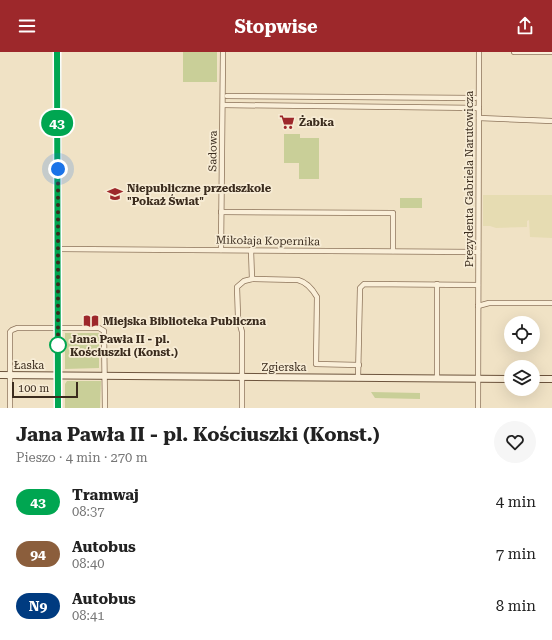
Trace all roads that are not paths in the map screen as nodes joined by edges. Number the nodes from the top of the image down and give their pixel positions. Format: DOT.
graph roads {
  1 [pos="57,52"];
  2 [pos="223,52"];
  3 [pos="479,52"];
  4 [pos="514,52"];
  5 [pos="552,52"];
  6 [pos="228,96"];
  7 [pos="326,97"];
  8 [pos="458,98"];
  9 [pos="475,98"];
  10 [pos="223,105"];
  11 [pos="326,107"];
  12 [pos="458,108"];
  13 [pos="479,108"];
  14 [pos="479,118"];
  15 [pos="552,121"];
  16 [pos="221,212"];
  17 [pos="58,249"];
  18 [pos="221,250"];
  19 [pos="251,250"];
  20 [pos="393,251"];
  21 [pos="478,252"];
  22 [pos="252,279"];
  23 [pos="438,284"];
  24 [pos="478,285"];
  25 [pos="552,303"];
  26 [pos="478,306"];
  27 [pos="58,328"];
  28 [pos="359,365"];
  29 [pos="0,375"];
  30 [pos="10,375"];
  31 [pos="58,375"];
  32 [pos="105,376"];
  33 [pos="242,377"];
  34 [pos="358,378"];
  35 [pos="437,378"];
  36 [pos="478,378"];
  37 [pos="504,379"];
  38 [pos="540,379"];
  39 [pos="552,379"];
  40 [pos="10,408"];
  41 [pos="58,408"];
  42 [pos="105,408"];
  43 [pos="242,408"];
  44 [pos="478,408"];
  1 -- 17 [label="main road"];
  2 -- 10 [label="street, Sadowa"];
  3 -- 13 [label="street, Prezydenta Gabriela Narutowicza"];
  4 -- 5 [label="street"];
  6 -- 7 [label="street"];
  7 -- 8 [label="street"];
  7 -- 11 [label="street"];
  8 -- 9 [label="street"];
  8 -- 12 [label="street"];
  10 -- 11 [label="street"];
  10 -- 16 [label="street, Sadowa"];
  11 -- 12 [label="street"];
  12 -- 13 [label="street"];
  13 -- 14 [label="street, Prezydenta Gabriela Narutowicza"];
  14 -- 15 [label="street"];
  14 -- 21 [label="street, Prezydenta Gabriela Narutowicza"];
  16 -- 18 [label="street, Sadowa"];
  16 -- 20 [label="street"];
  17 -- 18 [label="street, Mikołaja Kopernika"];
  17 -- 27 [label="main road"];
  18 -- 19 [label="street, Mikołaja Kopernika"];
  19 -- 20 [label="street, Mikołaja Kopernika"];
  19 -- 22 [label="street"];
  20 -- 21 [label="street, Mikołaja Kopernika"];
  21 -- 24 [label="street, Prezydenta Gabriela Narutowicza"];
  22 -- 28 [label="street"];
  22 -- 33 [label="street"];
  23 -- 24 [label="street"];
  23 -- 28 [label="street"];
  23 -- 35 [label="street"];
  24 -- 26 [label="street, Prezydenta Gabriela Narutowicza"];
  25 -- 26 [label="street"];
  26 -- 36 [label="street, Prezydenta Gabriela Narutowicza"];
  27 -- 30 [label="street"];
  27 -- 31 [label="main road"];
  27 -- 32 [label="street"];
  28 -- 34 [label="street"];
  29 -- 30 [label="main road, Łaska"];
  30 -- 31 [label="main road, Łaska"];
  30 -- 40 [label="street"];
  31 -- 32 [label="main road, Zgierska"];
  31 -- 41 [label="main road"];
  32 -- 33 [label="main road, Zgierska"];
  32 -- 42 [label="street"];
  33 -- 34 [label="main road, Zgierska"];
  33 -- 43 [label="street"];
  34 -- 35 [label="main road, Zgierska"];
  35 -- 36 [label="main road, Zgierska"];
  36 -- 37 [label="main road, Zgierska"];
  36 -- 44 [label="street, Prezydenta Gabriela Narutowicza"];
  38 -- 39 [label="main road"];
}
